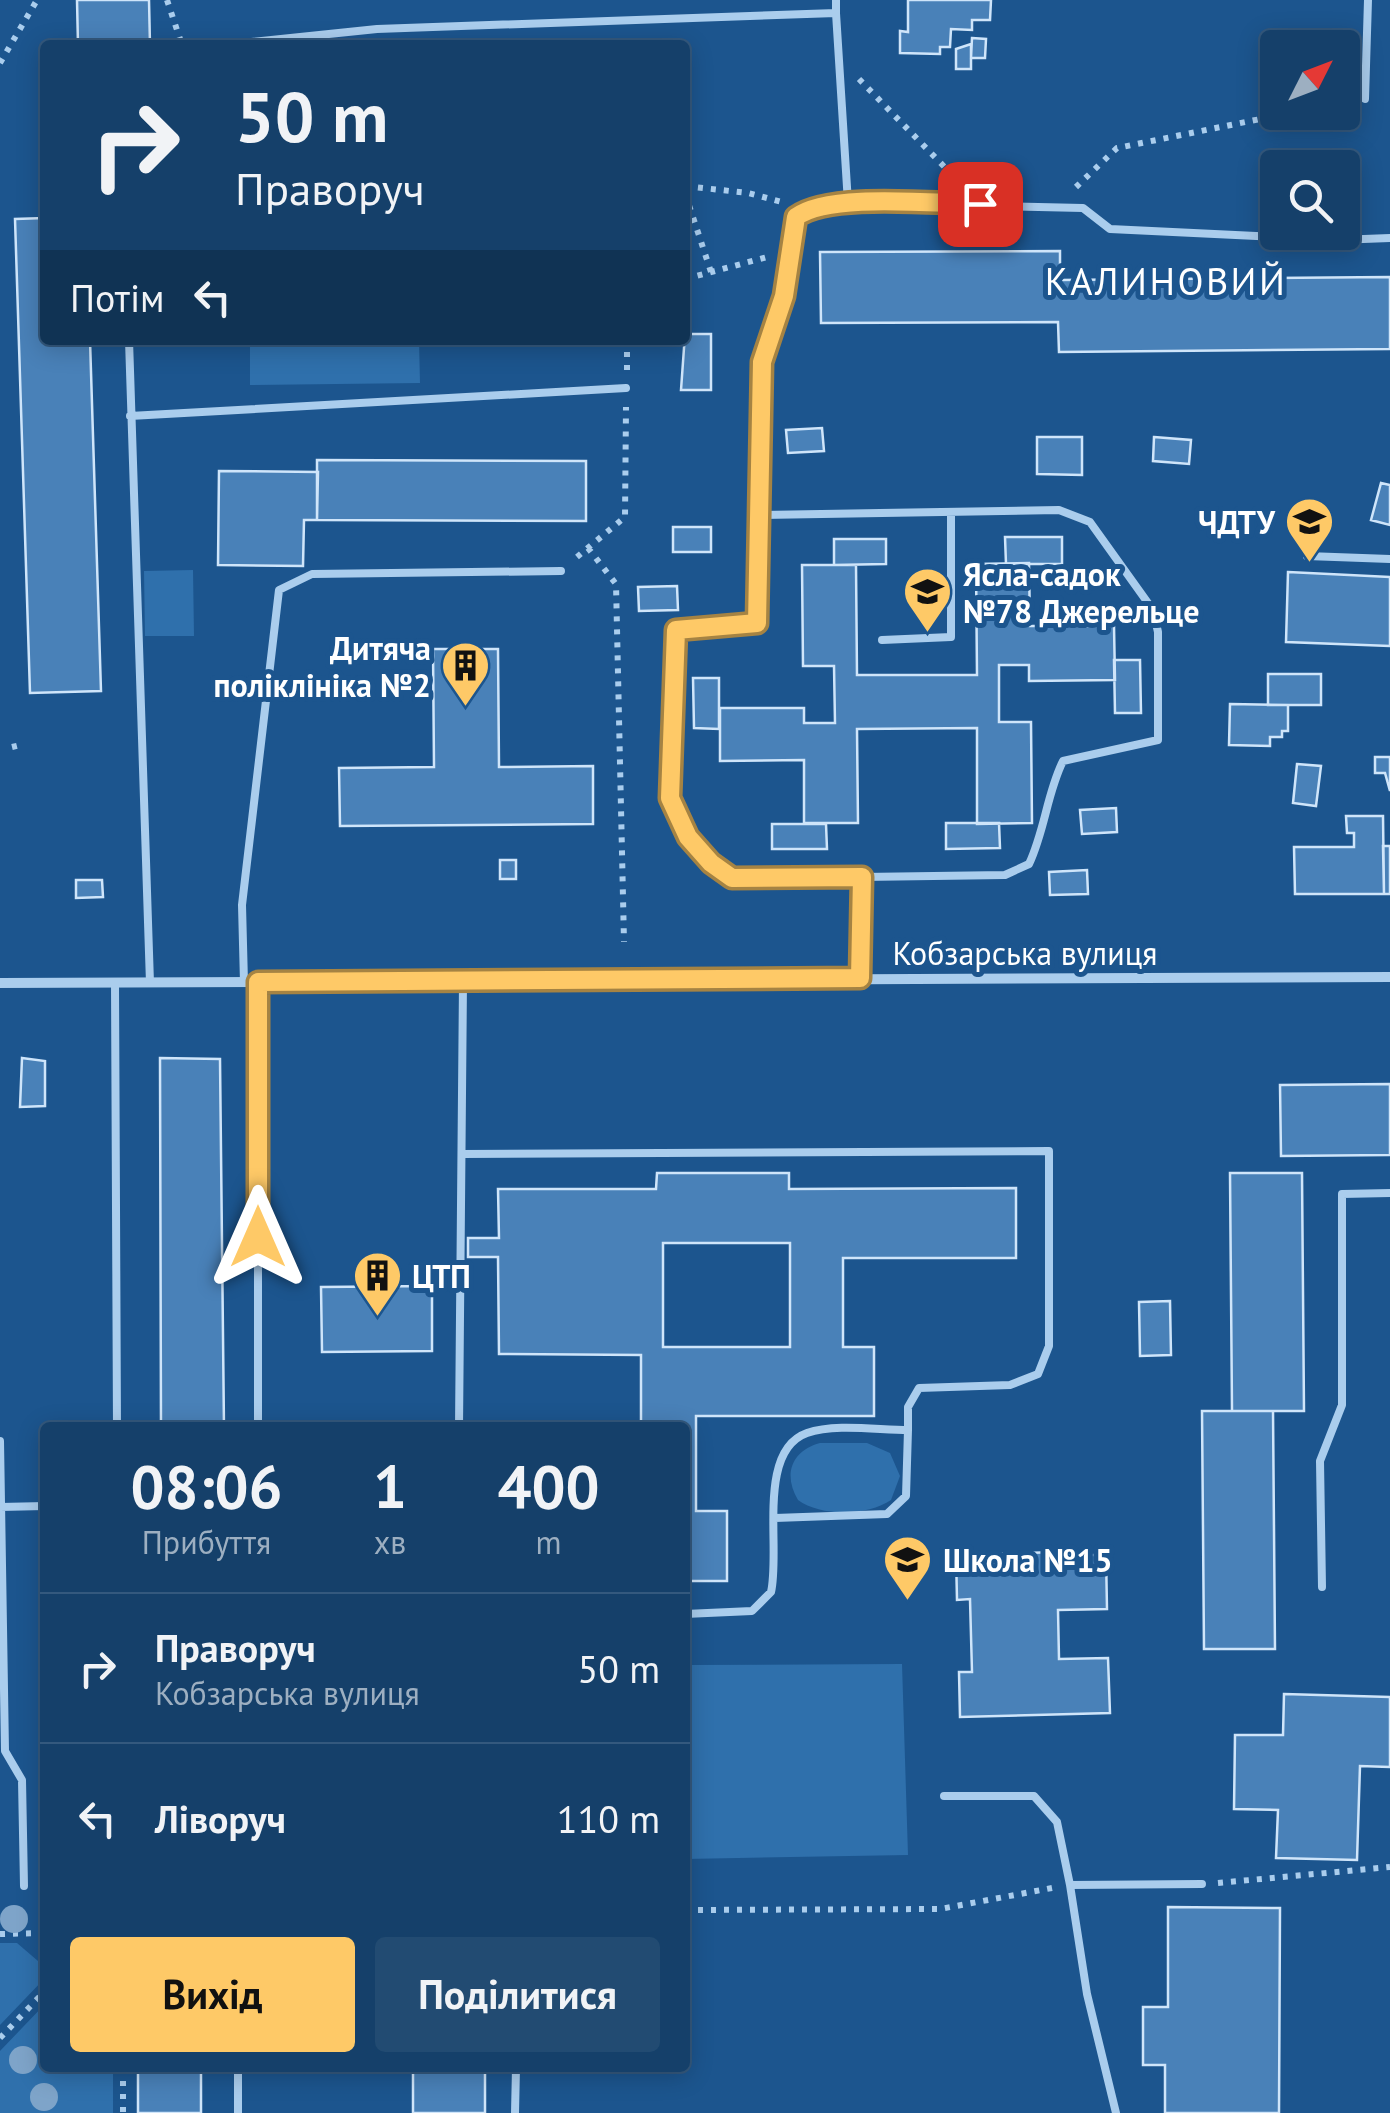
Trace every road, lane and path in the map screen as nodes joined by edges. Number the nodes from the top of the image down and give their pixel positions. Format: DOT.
graph roads {
  1 [pos="37,0"];
  2 [pos="167,0"];
  3 [pos="836,0"];
  4 [pos="1368,0"];
  5 [pos="836,13"];
  6 [pos="180,40"];
  7 [pos="271,40"];
  8 [pos="840,59"];
  9 [pos="0,63"];
  10 [pos="1365,99"];
  11 [pos="1260,119"];
  12 [pos="690,190"];
  13 [pos="848,204"];
  14 [pos="980,204"];
  15 [pos="690,206"];
  16 [pos="1054,207"];
  17 [pos="807,208"];
  18 [pos="1390,238"];
  19 [pos="790,249"];
  20 [pos="711,272"];
  21 [pos="690,278"];
  22 [pos="130,345"];
  23 [pos="627,345"];
  24 [pos="626,388"];
  25 [pos="130,416"];
  26 [pos="952,512"];
  27 [pos="758,516"];
  28 [pos="588,548"];
  29 [pos="1307,556"];
  30 [pos="1390,559"];
  31 [pos="560,571"];
  32 [pos="882,640"];
  33 [pos="862,877"];
  34 [pos="624,942"];
  35 [pos="860,978"];
  36 [pos="1390,978"];
  37 [pos="244,982"];
  38 [pos="258,982"];
  39 [pos="464,982"];
  40 [pos="116,983"];
  41 [pos="150,983"];
  42 [pos="0,984"];
  43 [pos="462,1154"];
  44 [pos="1390,1193"];
  45 [pos="117,1422"];
  46 [pos="258,1422"];
  47 [pos="459,1422"];
  48 [pos="908,1430"];
  49 [pos="0,1441"];
  50 [pos="40,1506"];
  51 [pos="1,1507"];
  52 [pos="775,1518"];
  53 [pos="1322,1586"];
  54 [pos="690,1614"];
  55 [pos="944,1796"];
  56 [pos="1390,1867"];
  57 [pos="1202,1884"];
  58 [pos="1070,1885"];
  59 [pos="24,1886"];
  60 [pos="690,1910"];
  61 [pos="0,1923"];
  62 [pos="40,1933"];
  63 [pos="0,1934"];
  64 [pos="12,1934"];
  65 [pos="40,1996"];
  66 [pos="0,2038"];
  67 [pos="123,2072"];
  68 [pos="238,2072"];
  69 [pos="516,2072"];
  70 [pos="123,2113"];
  71 [pos="238,2113"];
  72 [pos="515,2113"];
  73 [pos="1116,2113"];
  1 -- 9 [label="path"];
  2 -- 6 [label="path"];
  3 -- 5 [label="lane"];
  4 -- 10 [label="lane"];
  5 -- 7 [label="lane"];
  5 -- 8 [label="lane"];
  8 -- 13 [label="lane"];
  8 -- 14 [label="path"];
  11 -- 16 [label="path"];
  12 -- 17 [label="path"];
  13 -- 14 [label="lane"];
  13 -- 17 [label="lane"];
  14 -- 16 [label="lane"];
  15 -- 20 [label="path"];
  16 -- 18 [label="lane"];
  17 -- 19 [label="lane"];
  19 -- 20 [label="path"];
  19 -- 27 [label="lane"];
  20 -- 21 [label="path"];
  22 -- 25 [label="lane"];
  23 -- 24 [label="path"];
  24 -- 25 [label="lane"];
  24 -- 28 [label="path"];
  25 -- 41 [label="lane"];
  26 -- 27 [label="lane"];
  26 -- 32 [label="lane"];
  26 -- 33 [label="lane"];
  27 -- 33 [label="lane"];
  28 -- 31 [label="path"];
  28 -- 34 [label="path"];
  29 -- 30 [label="lane"];
  31 -- 37 [label="lane"];
  33 -- 35 [label="lane"];
  35 -- 36 [label="street, Кобзарська вулиця"];
  35 -- 39 [label="street, Кобзарська вулиця"];
  37 -- 38 [label="street, Кобзарська вулиця"];
  37 -- 41 [label="street, Кобзарська вулиця"];
  38 -- 39 [label="street, Кобзарська вулиця"];
  38 -- 46 [label="lane"];
  39 -- 43 [label="lane"];
  40 -- 41 [label="street, Кобзарська вулиця"];
  40 -- 42 [label="street, Кобзарська вулиця"];
  40 -- 45 [label="lane"];
  43 -- 47 [label="lane"];
  43 -- 48 [label="lane"];
  44 -- 53 [label="lane"];
  48 -- 52 [label="lane"];
  48 -- 52 [label="lane"];
  49 -- 51 [label="lane"];
  50 -- 51 [label="lane"];
  51 -- 59 [label="lane"];
  52 -- 54 [label="lane"];
  55 -- 58 [label="lane"];
  56 -- 57 [label="path"];
  57 -- 58 [label="lane"];
  58 -- 60 [label="path"];
  58 -- 73 [label="lane"];
  61 -- 64 [label="path"];
  62 -- 64 [label="path"];
  63 -- 64 [label="path"];
  65 -- 66 [label="path"];
  67 -- 70 [label="path"];
  68 -- 71 [label="lane"];
  69 -- 72 [label="lane"];
}
